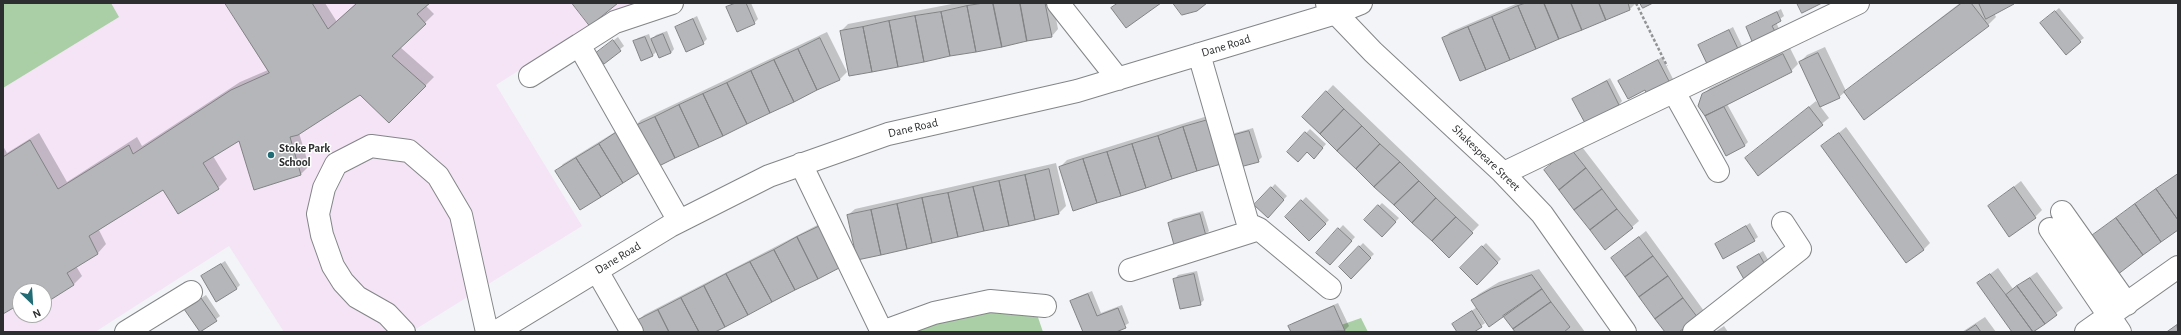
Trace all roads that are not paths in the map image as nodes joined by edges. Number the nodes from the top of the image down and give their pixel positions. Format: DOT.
graph roads {
  1 [pos="672,3"];
  2 [pos="1058,3"];
  3 [pos="1361,3"];
  4 [pos="1858,3"];
  5 [pos="1331,8"];
  6 [pos="579,45"];
  7 [pos="1199,54"];
  8 [pos="530,76"];
  9 [pos="1118,79"];
  10 [pos="1676,91"];
  11 [pos="801,164"];
  12 [pos="1718,171"];
  13 [pos="1504,174"];
  14 [pos="680,222"];
  15 [pos="1783,223"];
  16 [pos="1259,229"];
  17 [pos="2178,267"];
  18 [pos="1130,270"];
  19 [pos="597,271"];
  20 [pos="1330,288"];
  21 [pos="191,292"];
  22 [pos="2127,304"];
  23 [pos="1046,306"];
  24 [pos="2115,324"];
  25 [pos="2090,331"];
  26 [pos="126,332"];
  27 [pos="404,332"];
  28 [pos="487,332"];
  29 [pos="496,332"];
  30 [pos="632,332"];
  31 [pos="882,332"];
  32 [pos="1625,332"];
  33 [pos="1694,332"];
  1 -- 6 [label="street"];
  2 -- 9 [label="street"];
  3 -- 5 [label="street, Dane Road"];
  4 -- 10 [label="street"];
  5 -- 7 [label="street, Dane Road"];
  5 -- 13 [label="street, Shakespeare Street"];
  6 -- 8 [label="street"];
  6 -- 14 [label="street"];
  7 -- 9 [label="street, Dane Road"];
  7 -- 16 [label="street"];
  9 -- 11 [label="street, Dane Road"];
  10 -- 12 [label="street"];
  10 -- 13 [label="street"];
  11 -- 14 [label="street, Dane Road"];
  11 -- 31 [label="street"];
  13 -- 32 [label="street, Shakespeare Street"];
  14 -- 19 [label="street, Dane Road"];
  15 -- 33 [label="street"];
  16 -- 18 [label="street"];
  16 -- 20 [label="street"];
  17 -- 22 [label="street"];
  19 -- 29 [label="street, Dane Road"];
  19 -- 30 [label="street"];
  21 -- 26 [label="street"];
  22 -- 24 [label="street"];
  22 -- 24 [label="street"];
  23 -- 31 [label="street"];
  24 -- 25 [label="street"];
  27 -- 28 [label="street"];
}
